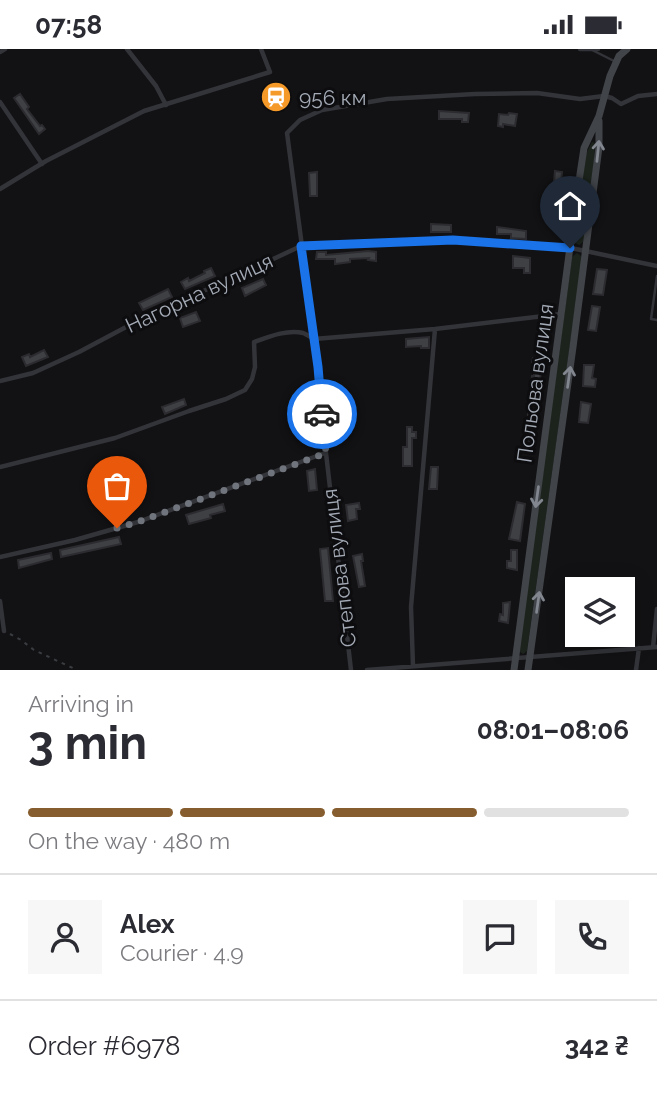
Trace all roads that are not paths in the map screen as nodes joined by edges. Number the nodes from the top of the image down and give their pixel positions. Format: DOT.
graph roads {
  1 [pos="5,49"];
  2 [pos="127,49"];
  3 [pos="261,49"];
  4 [pos="580,49"];
  5 [pos="595,49"];
  6 [pos="627,49"];
  7 [pos="0,52"];
  8 [pos="616,62"];
  9 [pos="657,95"];
  10 [pos="604,96"];
  11 [pos="0,102"];
  12 [pos="166,105"];
  13 [pos="599,116"];
  14 [pos="42,164"];
  15 [pos="0,189"];
  16 [pos="301,246"];
  17 [pos="570,248"];
  18 [pos="585,251"];
  19 [pos="657,266"];
  20 [pos="657,276"];
  21 [pos="562,314"];
  22 [pos="657,320"];
  23 [pos="435,329"];
  24 [pos="314,339"];
  25 [pos="0,381"];
  26 [pos="326,453"];
  27 [pos="0,467"];
  28 [pos="0,557"];
  29 [pos="0,601"];
  30 [pos="657,609"];
  31 [pos="4,631"];
  32 [pos="655,647"];
  33 [pos="639,648"];
  34 [pos="530,657"];
  35 [pos="515,658"];
  36 [pos="413,666"];
  37 [pos="351,670"];
  38 [pos="368,670"];
  39 [pos="514,670"];
  40 [pos="528,670"];
  41 [pos="636,670"];
  1 -- 7 [label="street"];
  2 -- 12 [label="street"];
  3 -- 12 [label="street"];
  4 -- 5 [label="street"];
  5 -- 8 [label="lane"];
  6 -- 8 [label="main road"];
  8 -- 10 [label="main road"];
  9 -- 10 [label="street"];
  10 -- 13 [label="main road"];
  10 -- 16 [label="street, Степова вулиця"];
  11 -- 14 [label="street"];
  12 -- 14 [label="street"];
  13 -- 17 [label="main road, Польова вулиця"];
  18 -- 13 [label="main road, Польова вулиця, one-way"];
  14 -- 15 [label="street"];
  16 -- 17 [label="street, Нагорна вулиця"];
  16 -- 24 [label="street, Степова вулиця"];
  16 -- 25 [label="street, Нагорна вулиця"];
  17 -- 18 [label="street, Нагорна вулиця"];
  17 -- 21 [label="main road, Польова вулиця"];
  18 -- 19 [label="street, Нагорна вулиця"];
  34 -- 18 [label="main road, Польова вулиця, one-way"];
  20 -- 22 [label="lane"];
  21 -- 23 [label="street"];
  21 -- 35 [label="main road, Польова вулиця, one-way"];
  23 -- 24 [label="street"];
  23 -- 36 [label="street"];
  24 -- 26 [label="street, Степова вулиця"];
  24 -- 27 [label="street"];
  26 -- 28 [label="street"];
  26 -- 37 [label="street, Степова вулиця"];
  29 -- 31 [label="street"];
  30 -- 32 [label="street"];
  32 -- 33 [label="street"];
  33 -- 34 [label="street"];
  33 -- 41 [label="street"];
  34 -- 35 [label="street"];
  34 -- 40 [label="main road, Польова вулиця"];
  35 -- 36 [label="street"];
  35 -- 39 [label="main road, Польова вулиця"];
  36 -- 38 [label="street"];
}
